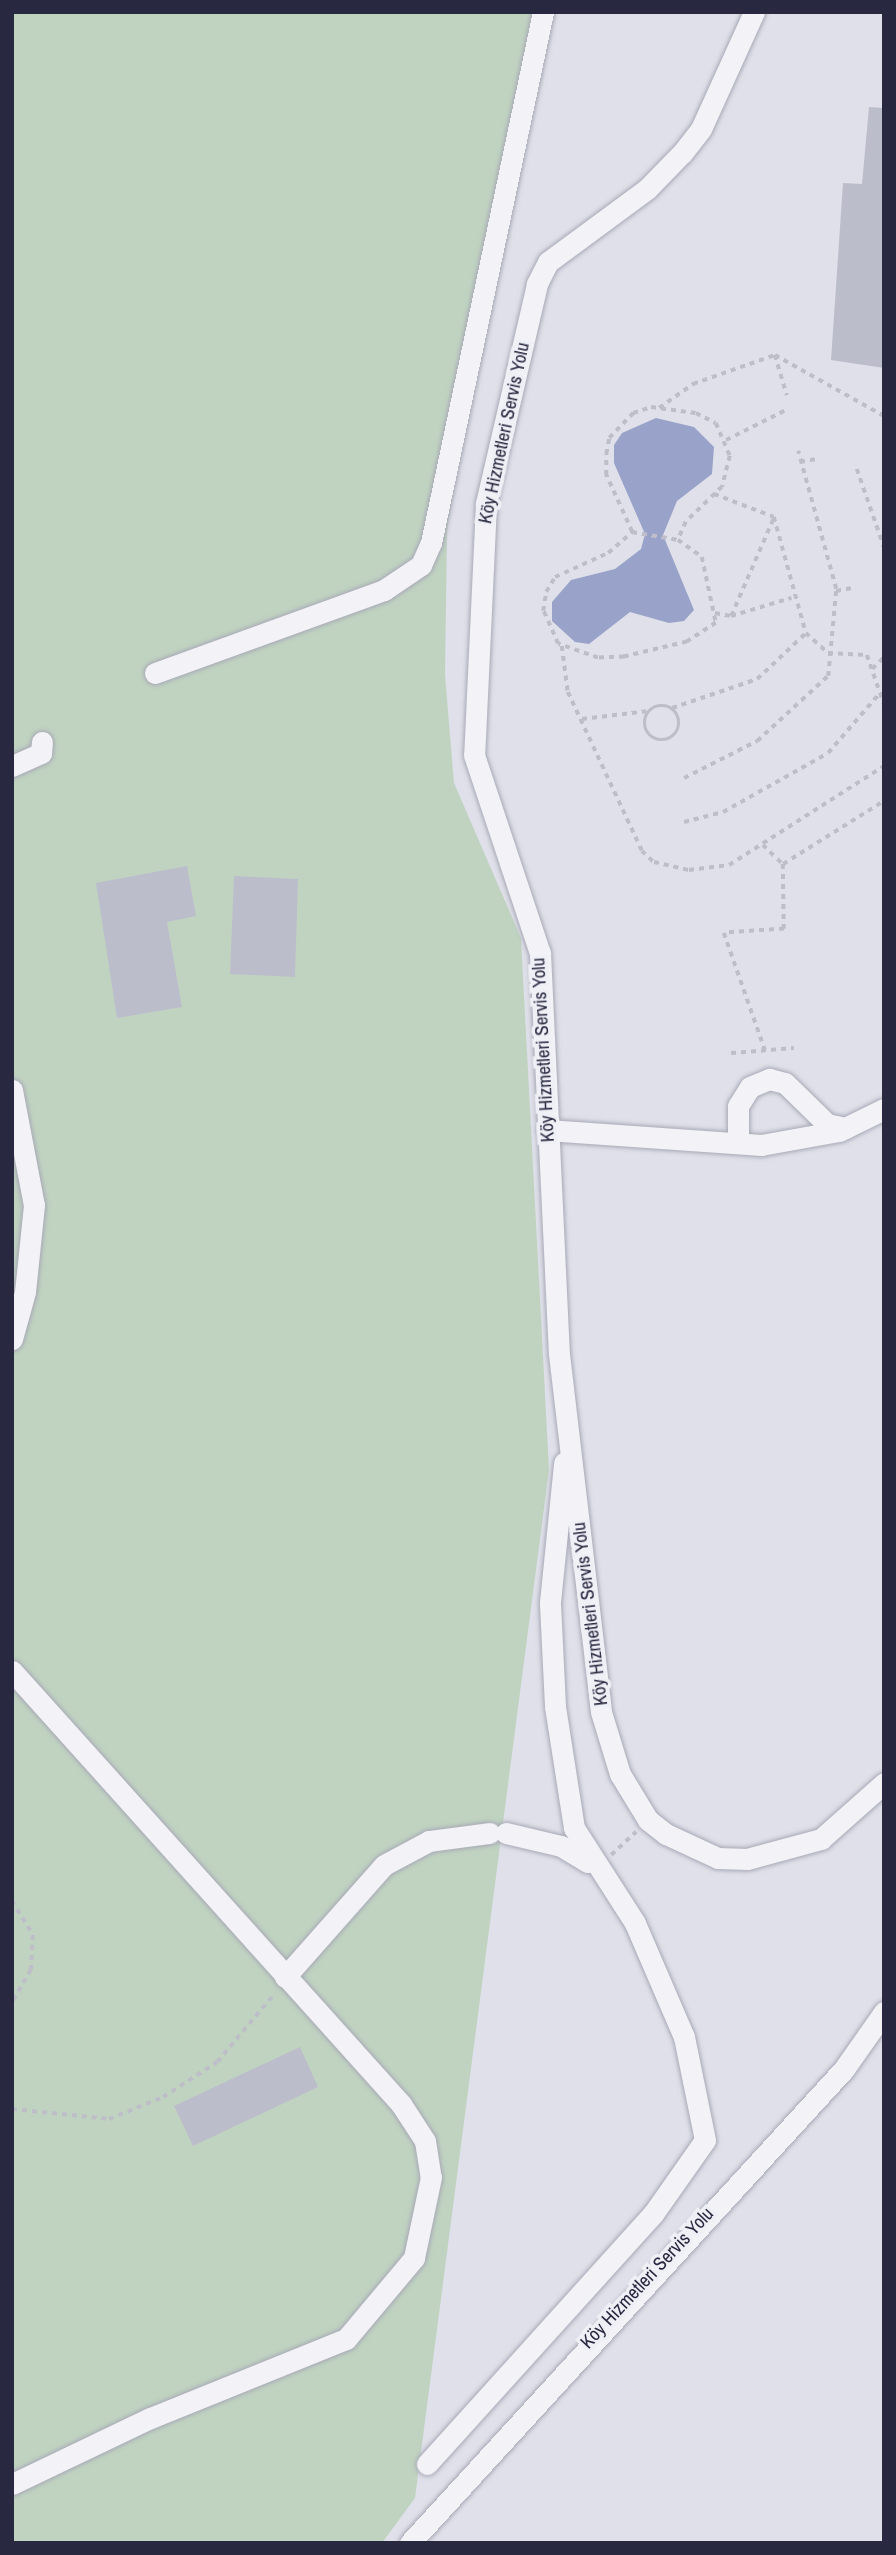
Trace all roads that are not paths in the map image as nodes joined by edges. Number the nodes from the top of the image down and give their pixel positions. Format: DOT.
graph roads {
  1 [pos="543,12"];
  2 [pos="754,12"];
  3 [pos="155,673"];
  4 [pos="42,742"];
  5 [pos="12,766"];
  6 [pos="12,1090"];
  7 [pos="797,1093"];
  8 [pos="884,1109"];
  9 [pos="846,1128"];
  10 [pos="547,1130"];
  11 [pos="738,1143"];
  12 [pos="783,1143"];
  13 [pos="12,1339"];
  14 [pos="568,1436"];
  15 [pos="12,1671"];
  16 [pos="884,1783"];
  17 [pos="595,1866"];
  18 [pos="285,1977"];
  19 [pos="884,2012"];
  20 [pos="427,2464"];
  21 [pos="12,2484"];
  22 [pos="411,2543"];
  1 -- 3 [label="street"];
  2 -- 10 [label="street, Köy Hizmetleri Servis Yolu"];
  4 -- 5 [label="street"];
  6 -- 13 [label="street"];
  7 -- 9 [label="street"];
  7 -- 11 [label="street"];
  7 -- 12 [label="street"];
  8 -- 9 [label="street"];
  9 -- 12 [label="street"];
  10 -- 11 [label="street"];
  10 -- 14 [label="street, Köy Hizmetleri Servis Yolu"];
  11 -- 12 [label="street"];
  14 -- 16 [label="street, Köy Hizmetleri Servis Yolu"];
  14 -- 17 [label="street"];
  15 -- 18 [label="street"];
  17 -- 18 [label="street"];
  17 -- 20 [label="street"];
  18 -- 21 [label="street"];
  19 -- 22 [label="street, Köy Hizmetleri Servis Yolu"];
}
